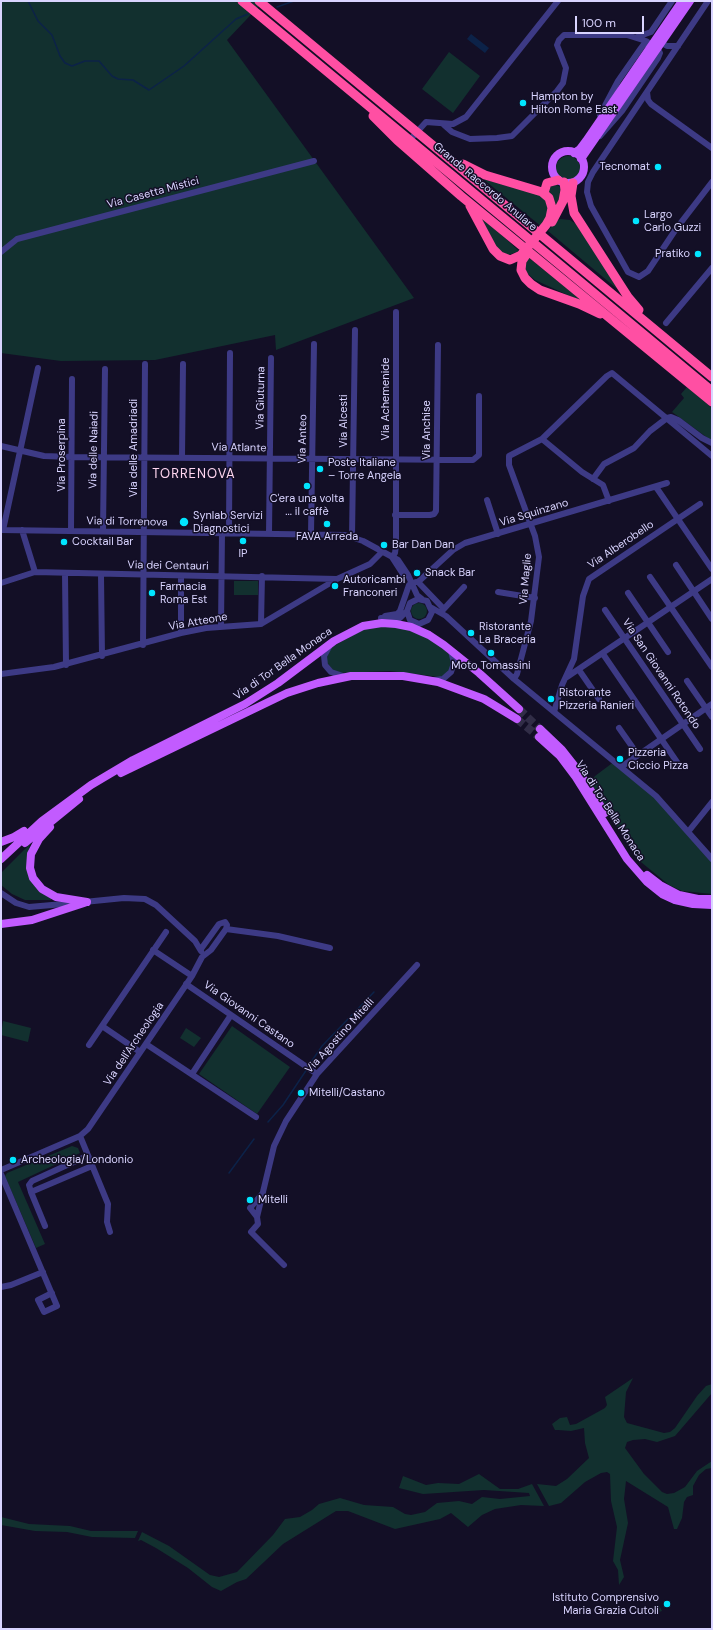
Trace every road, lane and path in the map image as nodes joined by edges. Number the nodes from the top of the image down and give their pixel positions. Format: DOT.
graph roads {
  1 [pos="242,1"];
  2 [pos="259,1"];
  3 [pos="558,1"];
  4 [pos="672,1"];
  5 [pos="682,1"];
  6 [pos="690,1"];
  7 [pos="693,1"];
  8 [pos="708,1"];
  9 [pos="669,27"];
  10 [pos="654,29"];
  11 [pos="635,38"];
  12 [pos="651,44"];
  13 [pos="678,46"];
  14 [pos="659,52"];
  15 [pos="640,60"];
  16 [pos="664,67"];
  17 [pos="346,87"];
  18 [pos="647,91"];
  19 [pos="444,124"];
  20 [pos="587,144"];
  21 [pos="712,148"];
  22 [pos="438,149"];
  23 [pos="402,150"];
  24 [pos="574,153"];
  25 [pos="581,158"];
  26 [pos="314,161"];
  27 [pos="565,182"];
  28 [pos="712,182"];
  29 [pos="544,193"];
  30 [pos="461,196"];
  31 [pos="548,226"];
  32 [pos="1,252"];
  33 [pos="524,254"];
  34 [pos="712,268"];
  35 [pos="396,312"];
  36 [pos="666,323"];
  37 [pos="654,328"];
  38 [pos="355,330"];
  39 [pos="632,336"];
  40 [pos="314,344"];
  41 [pos="438,345"];
  42 [pos="230,353"];
  43 [pos="271,358"];
  44 [pos="145,364"];
  45 [pos="183,364"];
  46 [pos="38,368"];
  47 [pos="105,369"];
  48 [pos="712,376"];
  49 [pos="72,378"];
  50 [pos="712,391"];
  51 [pos="479,396"];
  52 [pos="712,402"];
  53 [pos="669,418"];
  54 [pos="542,439"];
  55 [pos="712,443"];
  56 [pos="1,446"];
  57 [pos="20,451"];
  58 [pos="712,456"];
  59 [pos="72,457"];
  60 [pos="104,457"];
  61 [pos="144,458"];
  62 [pos="182,458"];
  63 [pos="230,458"];
  64 [pos="270,459"];
  65 [pos="313,459"];
  66 [pos="354,459"];
  67 [pos="396,460"];
  68 [pos="437,460"];
  69 [pos="593,479"];
  70 [pos="667,483"];
  71 [pos="656,487"];
  72 [pos="487,500"];
  73 [pos="609,500"];
  74 [pos="700,504"];
  75 [pos="395,515"];
  76 [pos="678,518"];
  77 [pos="531,524"];
  78 [pos="2,530"];
  79 [pos="22,530"];
  80 [pos="71,531"];
  81 [pos="103,531"];
  82 [pos="143,532"];
  83 [pos="222,533"];
  84 [pos="229,533"];
  85 [pos="269,534"];
  86 [pos="311,534"];
  87 [pos="498,534"];
  88 [pos="352,536"];
  89 [pos="382,552"];
  90 [pos="392,557"];
  91 [pos="676,565"];
  92 [pos="712,569"];
  93 [pos="35,572"];
  94 [pos="65,574"];
  95 [pos="101,575"];
  96 [pos="143,575"];
  97 [pos="181,576"];
  98 [pos="222,576"];
  99 [pos="262,576"];
  100 [pos="650,577"];
  101 [pos="336,579"];
  102 [pos="712,579"];
  103 [pos="1,583"];
  104 [pos="413,583"];
  105 [pos="464,587"];
  106 [pos="423,588"];
  107 [pos="416,591"];
  108 [pos="498,592"];
  109 [pos="693,592"];
  110 [pos="628,593"];
  111 [pos="535,598"];
  112 [pos="422,599"];
  113 [pos="412,601"];
  114 [pos="671,607"];
  115 [pos="432,608"];
  116 [pos="605,610"];
  117 [pos="407,611"];
  118 [pos="442,611"];
  119 [pos="381,618"];
  120 [pos="429,619"];
  121 [pos="712,619"];
  122 [pos="648,623"];
  123 [pos="261,624"];
  124 [pos="221,626"];
  125 [pos="363,626"];
  126 [pos="181,633"];
  127 [pos="625,639"];
  128 [pos="334,641"];
  129 [pos="439,641"];
  130 [pos="142,645"];
  131 [pos="450,650"];
  132 [pos="668,652"];
  133 [pos="603,654"];
  134 [pos="102,656"];
  135 [pos="66,665"];
  136 [pos="712,667"];
  137 [pos="579,670"];
  138 [pos="1,673"];
  139 [pos="348,677"];
  140 [pos="566,678"];
  141 [pos="514,679"];
  142 [pos="432,680"];
  143 [pos="687,680"];
  144 [pos="599,699"];
  145 [pos="709,706"];
  146 [pos="519,709"];
  147 [pos="554,712"];
  148 [pos="712,717"];
  149 [pos="517,719"];
  150 [pos="683,724"];
  151 [pos="619,728"];
  152 [pos="661,739"];
  153 [pos="700,749"];
  154 [pos="638,755"];
  155 [pos="679,765"];
  156 [pos="621,766"];
  157 [pos="712,802"];
  158 [pos="72,804"];
  159 [pos="39,823"];
  160 [pos="688,832"];
  161 [pos="1,842"];
  162 [pos="1,859"];
  163 [pos="712,859"];
  164 [pos="1,866"];
  165 [pos="1,892"];
  166 [pos="712,899"];
  167 [pos="87,902"];
  168 [pos="712,905"];
  169 [pos="1,924"];
  170 [pos="226,929"];
  171 [pos="166,932"];
  172 [pos="330,948"];
  173 [pos="201,949"];
  174 [pos="153,950"];
  175 [pos="202,957"];
  176 [pos="417,965"];
  177 [pos="192,976"];
  178 [pos="186,984"];
  179 [pos="231,1015"];
  180 [pos="102,1026"];
  181 [pos="146,1044"];
  182 [pos="89,1045"];
  183 [pos="140,1052"];
  184 [pos="315,1073"];
  185 [pos="192,1074"];
  186 [pos="256,1117"];
  187 [pos="80,1136"];
  188 [pos="87,1156"];
  189 [pos="92,1166"];
  190 [pos="1,1170"];
  191 [pos="1,1174"];
  192 [pos="31,1192"];
  193 [pos="45,1226"];
  194 [pos="110,1232"];
  195 [pos="284,1266"];
  196 [pos="43,1272"];
  197 [pos="1,1286"];
  198 [pos="52,1293"];
  1 -- 17 [label="highway, Grande Raccordo Anulare"];
  2 -- 22 [label="highway, Grande Raccordo Anulare"];
  3 -- 19 [label="street"];
  4 -- 10 [label="street"];
  5 -- 9 [label="main road"];
  6 -- 9 [label="main road"];
  7 -- 9 [label="street"];
  8 -- 13 [label="street"];
  9 -- 15 [label="main road"];
  10 -- 11 [label="street"];
  10 -- 13 [label="street"];
  11 -- 12 [label="street"];
  11 -- 15 [label="street"];
  11 -- 19 [label="street"];
  12 -- 14 [label="street"];
  12 -- 15 [label="street"];
  13 -- 16 [label="street"];
  14 -- 16 [label="street"];
  14 -- 20 [label="street"];
  15 -- 20 [label="main road"];
  15 -- 20 [label="street"];
  16 -- 18 [label="street"];
  17 -- 30 [label="highway"];
  17 -- 50 [label="highway, Grande Raccordo Anulare"];
  18 -- 21 [label="street"];
  18 -- 28 [label="street"];
  19 -- 23 [label="street"];
  20 -- 24 [label="main road"];
  20 -- 25 [label="main road"];
  22 -- 29 [label="highway"];
  22 -- 37 [label="highway, Grande Raccordo Anulare"];
  24 -- 25 [label="main road"];
  24 -- 27 [label="main road"];
  25 -- 27 [label="main road"];
  26 -- 32 [label="street, Via Casetta Mistici"];
  27 -- 29 [label="highway"];
  27 -- 31 [label="highway"];
  27 -- 37 [label="highway"];
  29 -- 31 [label="highway"];
  30 -- 33 [label="highway"];
  30 -- 39 [label="highway"];
  31 -- 33 [label="highway"];
  33 -- 39 [label="highway"];
  34 -- 36 [label="street"];
  35 -- 67 [label="street, Via Achemenide"];
  37 -- 48 [label="highway, Grande Raccordo Anulare"];
  38 -- 66 [label="street, Via Alcesti"];
  39 -- 52 [label="highway"];
  40 -- 65 [label="street, Via Anteo"];
  41 -- 68 [label="street, Via Anchise"];
  42 -- 63 [label="street"];
  43 -- 64 [label="street, Via Giuturna"];
  44 -- 61 [label="street, Via delle Amadriadi"];
  45 -- 62 [label="street"];
  46 -- 57 [label="street"];
  47 -- 60 [label="street, Via delle Naiadi"];
  49 -- 59 [label="street, Via Proserpina"];
  51 -- 68 [label="street, Via Atlante"];
  53 -- 54 [label="street"];
  53 -- 55 [label="street"];
  53 -- 58 [label="street"];
  53 -- 69 [label="street"];
  54 -- 69 [label="street"];
  54 -- 77 [label="street, Via Maglie"];
  56 -- 57 [label="street, Via Atlante"];
  57 -- 59 [label="street, Via Atlante"];
  57 -- 78 [label="street"];
  59 -- 60 [label="street, Via Atlante"];
  59 -- 80 [label="street, Via Proserpina"];
  60 -- 61 [label="street, Via Atlante"];
  60 -- 81 [label="street, Via delle Naiadi"];
  61 -- 62 [label="street, Via Atlante"];
  61 -- 82 [label="street, Via delle Amadriadi"];
  62 -- 63 [label="street, Via Atlante"];
  63 -- 64 [label="street, Via Atlante"];
  63 -- 84 [label="street"];
  64 -- 65 [label="street, Via Atlante"];
  64 -- 85 [label="street, Via Giuturna"];
  65 -- 66 [label="street, Via Atlante"];
  65 -- 86 [label="street, Via Anteo"];
  66 -- 67 [label="street, Via Atlante"];
  66 -- 88 [label="street, Via Alcesti"];
  67 -- 68 [label="street, Via Atlante"];
  67 -- 75 [label="street, Via Achemenide"];
  68 -- 75 [label="street, Via Anchise"];
  69 -- 73 [label="street"];
  70 -- 71 [label="street, Via Squinzano"];
  71 -- 73 [label="street, Via Squinzano"];
  71 -- 76 [label="street"];
  72 -- 87 [label="street"];
  73 -- 77 [label="street, Via Squinzano"];
  74 -- 76 [label="street, Via Alberobello"];
  75 -- 90 [label="street, Via Achemenide"];
  76 -- 92 [label="street"];
  76 -- 140 [label="street, Via Alberobello"];
  77 -- 87 [label="street, Via Squinzano"];
  77 -- 111 [label="street, Via Maglie"];
  78 -- 79 [label="street, Via di Torrenova"];
  79 -- 80 [label="street, Via di Torrenova"];
  79 -- 93 [label="street"];
  80 -- 81 [label="street, Via di Torrenova"];
  81 -- 82 [label="street, Via di Torrenova"];
  82 -- 83 [label="street, Via di Torrenova"];
  82 -- 96 [label="street, Via delle Amadriadi"];
  83 -- 84 [label="street, Via di Torrenova"];
  83 -- 98 [label="street"];
  84 -- 85 [label="street, Via di Torrenova"];
  85 -- 86 [label="street, Via di Torrenova"];
  86 -- 88 [label="street, Via di Torrenova"];
  87 -- 104 [label="street, Via Squinzano"];
  88 -- 89 [label="street, Via di Torrenova"];
  89 -- 90 [label="street, Via di Torrenova"];
  89 -- 101 [label="street, Via Atteone"];
  90 -- 104 [label="street"];
  91 -- 109 [label="street"];
  93 -- 94 [label="street, Via dei Centauri"];
  93 -- 103 [label="street, Via dei Centauri"];
  94 -- 95 [label="street, Via dei Centauri"];
  94 -- 135 [label="street"];
  95 -- 96 [label="street, Via dei Centauri"];
  95 -- 134 [label="street"];
  96 -- 97 [label="street, Via dei Centauri"];
  96 -- 130 [label="street, Via delle Amadriadi"];
  97 -- 98 [label="street, Via dei Centauri"];
  97 -- 126 [label="street"];
  98 -- 99 [label="street, Via dei Centauri"];
  98 -- 124 [label="street"];
  99 -- 101 [label="street, Via dei Centauri"];
  99 -- 123 [label="street"];
  100 -- 114 [label="street"];
  101 -- 123 [label="street, Via Atteone"];
  102 -- 109 [label="street"];
  104 -- 106 [label="street"];
  104 -- 107 [label="street"];
  104 -- 113 [label="street"];
  104 -- 119 [label="street"];
  105 -- 118 [label="street"];
  106 -- 107 [label="street"];
  106 -- 118 [label="street"];
  107 -- 112 [label="street"];
  108 -- 111 [label="street"];
  109 -- 114 [label="street"];
  109 -- 121 [label="street"];
  110 -- 122 [label="street"];
  111 -- 141 [label="street, Via Maglie"];
  112 -- 113 [label="street"];
  112 -- 115 [label="street"];
  113 -- 117 [label="street"];
  114 -- 122 [label="street"];
  114 -- 136 [label="street"];
  115 -- 118 [label="street"];
  115 -- 120 [label="street"];
  116 -- 127 [label="street, Via San Giovanni Rotondo"];
  117 -- 119 [label="street"];
  117 -- 120 [label="street"];
  118 -- 120 [label="street"];
  118 -- 141 [label="street"];
  119 -- 125 [label="street"];
  120 -- 129 [label="street"];
  122 -- 127 [label="street"];
  122 -- 132 [label="street"];
  123 -- 124 [label="street, Via Atteone"];
  124 -- 126 [label="street, Via Atteone"];
  125 -- 128 [label="main road, Via di Tor Bella Monaca"];
  125 -- 129 [label="main road, Via di Tor Bella Monaca"];
  126 -- 130 [label="street, Via Atteone"];
  127 -- 133 [label="street"];
  127 -- 150 [label="street, Via San Giovanni Rotondo"];
  128 -- 139 [label="street"];
  128 -- 159 [label="main road, Via di Tor Bella Monaca"];
  129 -- 131 [label="main road, Via di Tor Bella Monaca"];
  130 -- 134 [label="street, Via Atteone"];
  131 -- 142 [label="street"];
  131 -- 146 [label="main road, Via di Tor Bella Monaca"];
  133 -- 137 [label="street"];
  133 -- 152 [label="street"];
  134 -- 135 [label="street, Via Atteone"];
  135 -- 138 [label="street, Via Atteone"];
  137 -- 140 [label="street"];
  137 -- 144 [label="street"];
  139 -- 142 [label="main road, Via di Tor Bella Monaca"];
  139 -- 158 [label="main road, Via di Tor Bella Monaca"];
  140 -- 147 [label="street, Via Alberobello"];
  141 -- 147 [label="street"];
  142 -- 149 [label="main road, Via di Tor Bella Monaca"];
  143 -- 145 [label="street"];
  145 -- 148 [label="street"];
  145 -- 150 [label="street"];
  147 -- 156 [label="street"];
  150 -- 152 [label="street"];
  150 -- 153 [label="street, Via San Giovanni Rotondo"];
  151 -- 154 [label="street"];
  152 -- 154 [label="street"];
  152 -- 155 [label="street"];
  154 -- 156 [label="street"];
  156 -- 160 [label="street"];
  157 -- 160 [label="street"];
  158 -- 164 [label="main road, Via di Tor Bella Monaca"];
  158 -- 167 [label="main road"];
  159 -- 161 [label="main road"];
  159 -- 162 [label="main road, Via di Tor Bella Monaca"];
  160 -- 163 [label="street"];
  165 -- 167 [label="street"];
  166 -- 168 [label="main road, Via di Tor Bella Monaca"];
  167 -- 169 [label="main road"];
  167 -- 173 [label="street"];
  170 -- 172 [label="street"];
  170 -- 173 [label="street"];
  170 -- 175 [label="street, Via dell'Archeologia"];
  171 -- 174 [label="street"];
  173 -- 175 [label="street"];
  174 -- 177 [label="street"];
  174 -- 180 [label="street"];
  175 -- 177 [label="street, Via dell'Archeologia"];
  176 -- 184 [label="street, Via Agostino Mitelli"];
  177 -- 178 [label="street, Via dell'Archeologia"];
  178 -- 179 [label="street, Via Giovanni Castano"];
  178 -- 181 [label="street, Via dell'Archeologia"];
  179 -- 184 [label="street, Via Giovanni Castano"];
  179 -- 185 [label="street"];
  180 -- 182 [label="street"];
  180 -- 183 [label="street"];
  181 -- 183 [label="street, Via dell'Archeologia"];
  181 -- 185 [label="street"];
  183 -- 187 [label="street, Via dell'Archeologia"];
  184 -- 195 [label="street, Via Agostino Mitelli"];
  185 -- 186 [label="street"];
  187 -- 188 [label="street"];
  187 -- 190 [label="street, Via dell'Archeologia"];
  188 -- 189 [label="street"];
  188 -- 192 [label="street"];
  189 -- 192 [label="street"];
  189 -- 194 [label="street"];
  191 -- 196 [label="street"];
  192 -- 193 [label="street"];
  196 -- 197 [label="street"];
  196 -- 198 [label="street"];
}
